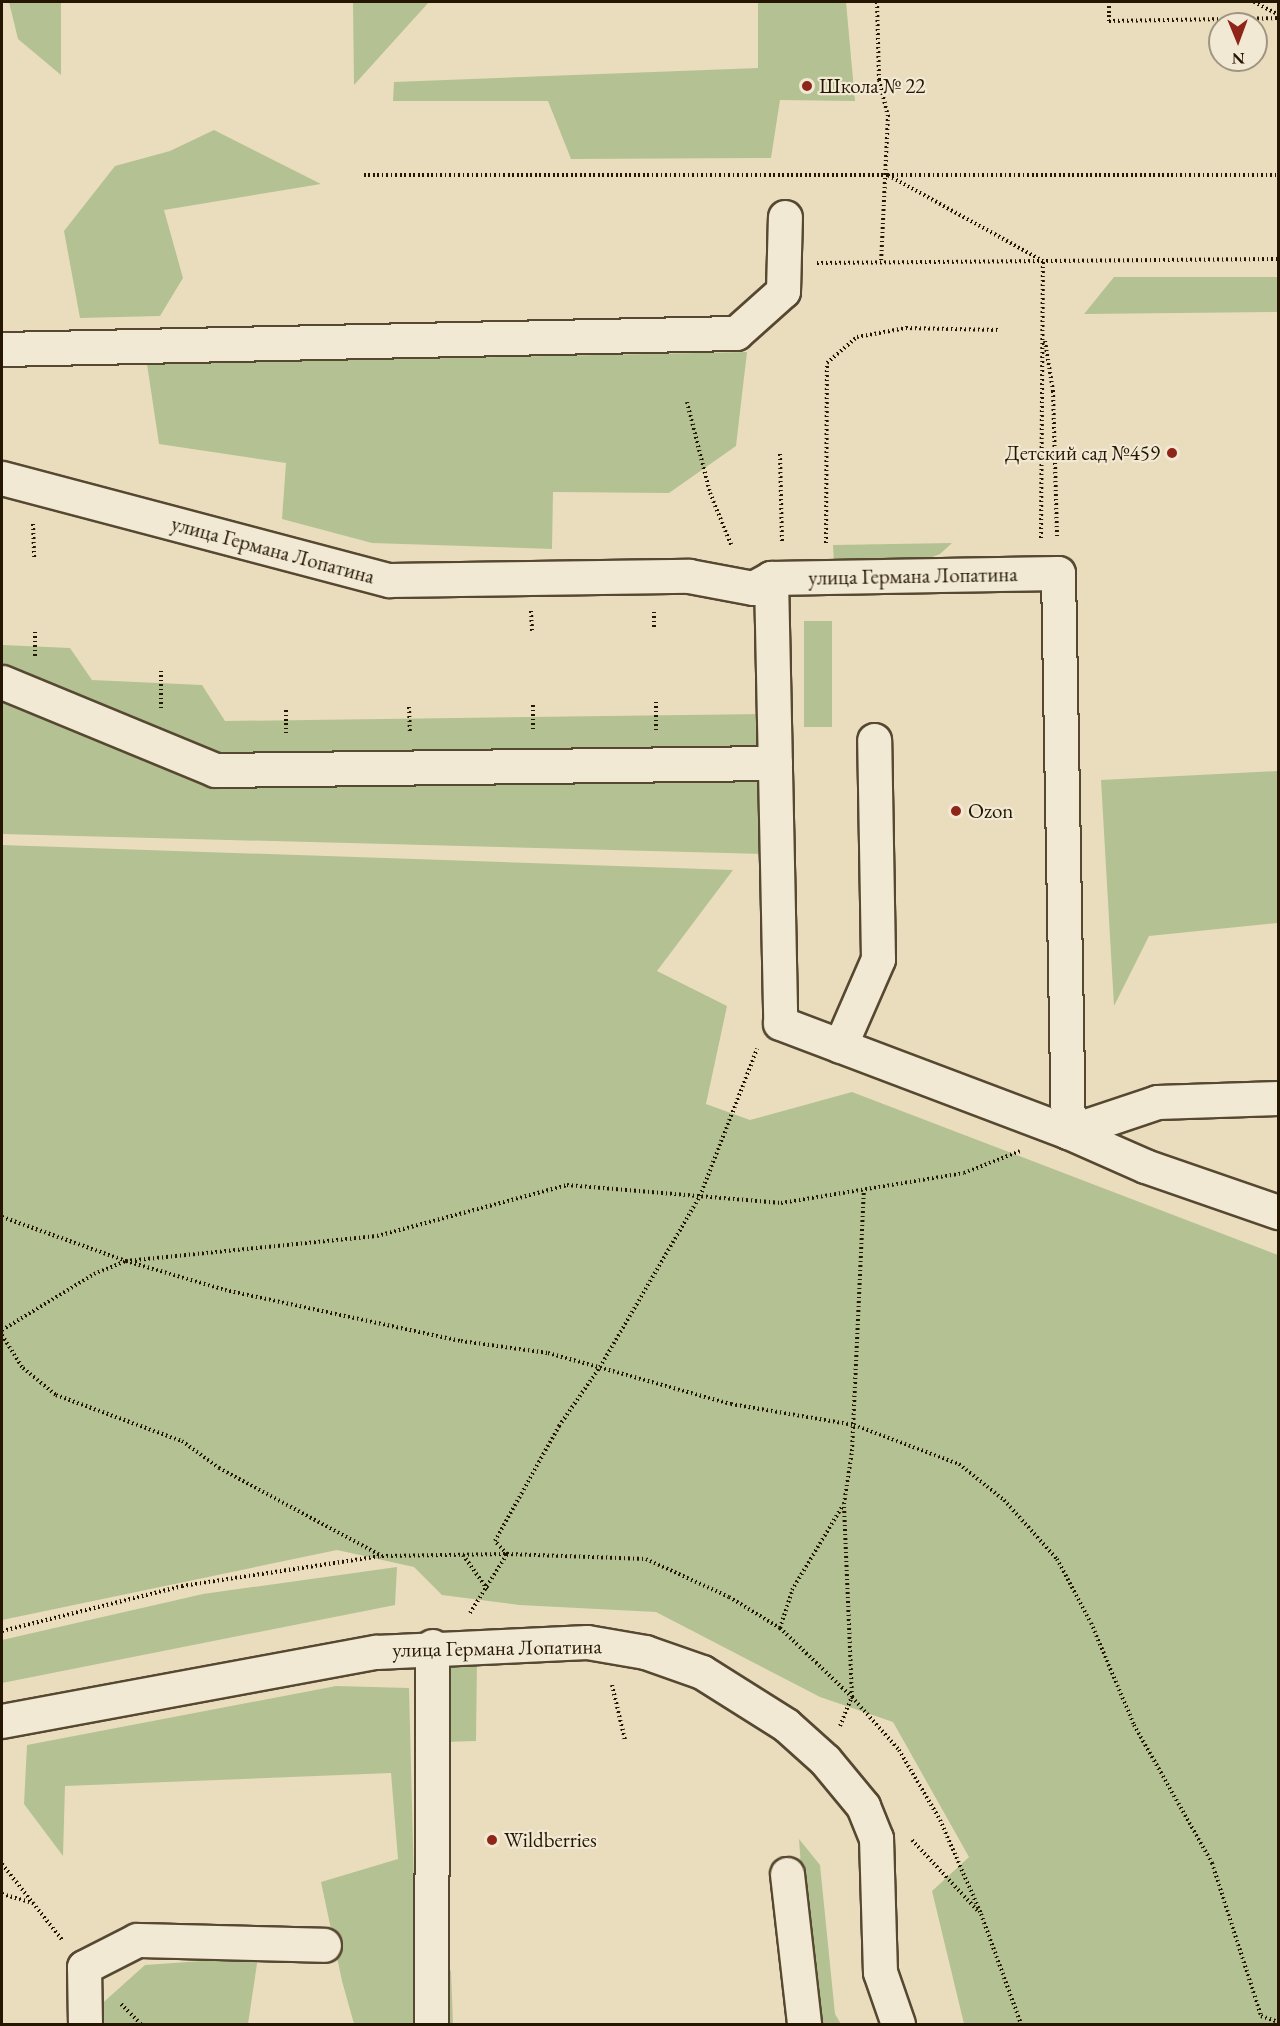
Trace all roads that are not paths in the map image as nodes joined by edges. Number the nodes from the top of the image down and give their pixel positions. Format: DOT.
graph roads {
  1 [pos="785,217"];
  2 [pos="2,349"];
  3 [pos="2,478"];
  4 [pos="762,583"];
  5 [pos="2,682"];
  6 [pos="874,740"];
  7 [pos="775,763"];
  8 [pos="840,1046"];
  9 [pos="1278,1098"];
  10 [pos="1068,1132"];
  11 [pos="1278,1212"];
  12 [pos="432,1646"];
  13 [pos="2,1721"];
  14 [pos="787,1874"];
  15 [pos="324,1945"];
  16 [pos="85,2025"];
  17 [pos="431,2025"];
  18 [pos="804,2025"];
  19 [pos="898,2025"];
  1 -- 2 [label="street"];
  3 -- 4 [label="street, улица Германа Лопатина"];
  4 -- 7 [label="street"];
  4 -- 10 [label="street, улица Германа Лопатина"];
  5 -- 7 [label="street"];
  6 -- 8 [label="street"];
  7 -- 8 [label="street"];
  8 -- 10 [label="street"];
  9 -- 10 [label="street"];
  10 -- 11 [label="street"];
  12 -- 13 [label="street, улица Германа Лопатина"];
  12 -- 17 [label="street"];
  12 -- 19 [label="street, улица Германа Лопатина"];
  14 -- 18 [label="street"];
  15 -- 16 [label="street"];
}
